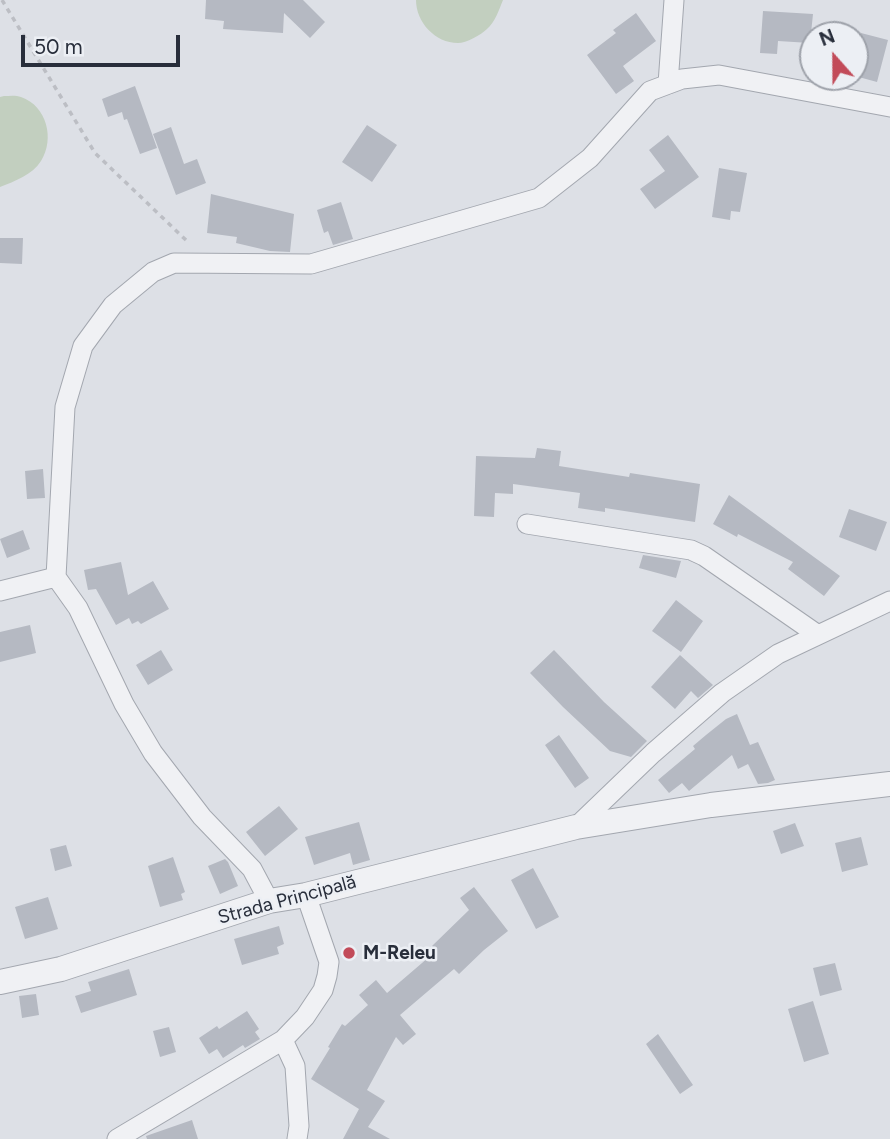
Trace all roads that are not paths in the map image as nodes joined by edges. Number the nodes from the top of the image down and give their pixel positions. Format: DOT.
graph roads {
  1 [pos="674,0"];
  2 [pos="668,84"];
  3 [pos="890,107"];
  4 [pos="527,524"];
  5 [pos="56,578"];
  6 [pos="0,591"];
  7 [pos="890,601"];
  8 [pos="818,635"];
  9 [pos="890,784"];
  10 [pos="576,827"];
  11 [pos="306,895"];
  12 [pos="269,901"];
  13 [pos="0,982"];
  14 [pos="283,1040"];
  15 [pos="117,1139"];
  16 [pos="297,1139"];
  1 -- 2 [label="street"];
  2 -- 3 [label="street"];
  2 -- 5 [label="street"];
  4 -- 8 [label="street"];
  5 -- 6 [label="street"];
  5 -- 12 [label="street"];
  7 -- 8 [label="street, Strada Principală"];
  8 -- 10 [label="street, Strada Principală"];
  9 -- 10 [label="street, Strada Principală"];
  10 -- 11 [label="street, Strada Principală"];
  11 -- 12 [label="street, Strada Principală"];
  11 -- 14 [label="street"];
  12 -- 13 [label="street, Strada Principală"];
  14 -- 15 [label="street"];
  14 -- 16 [label="street"];
}
